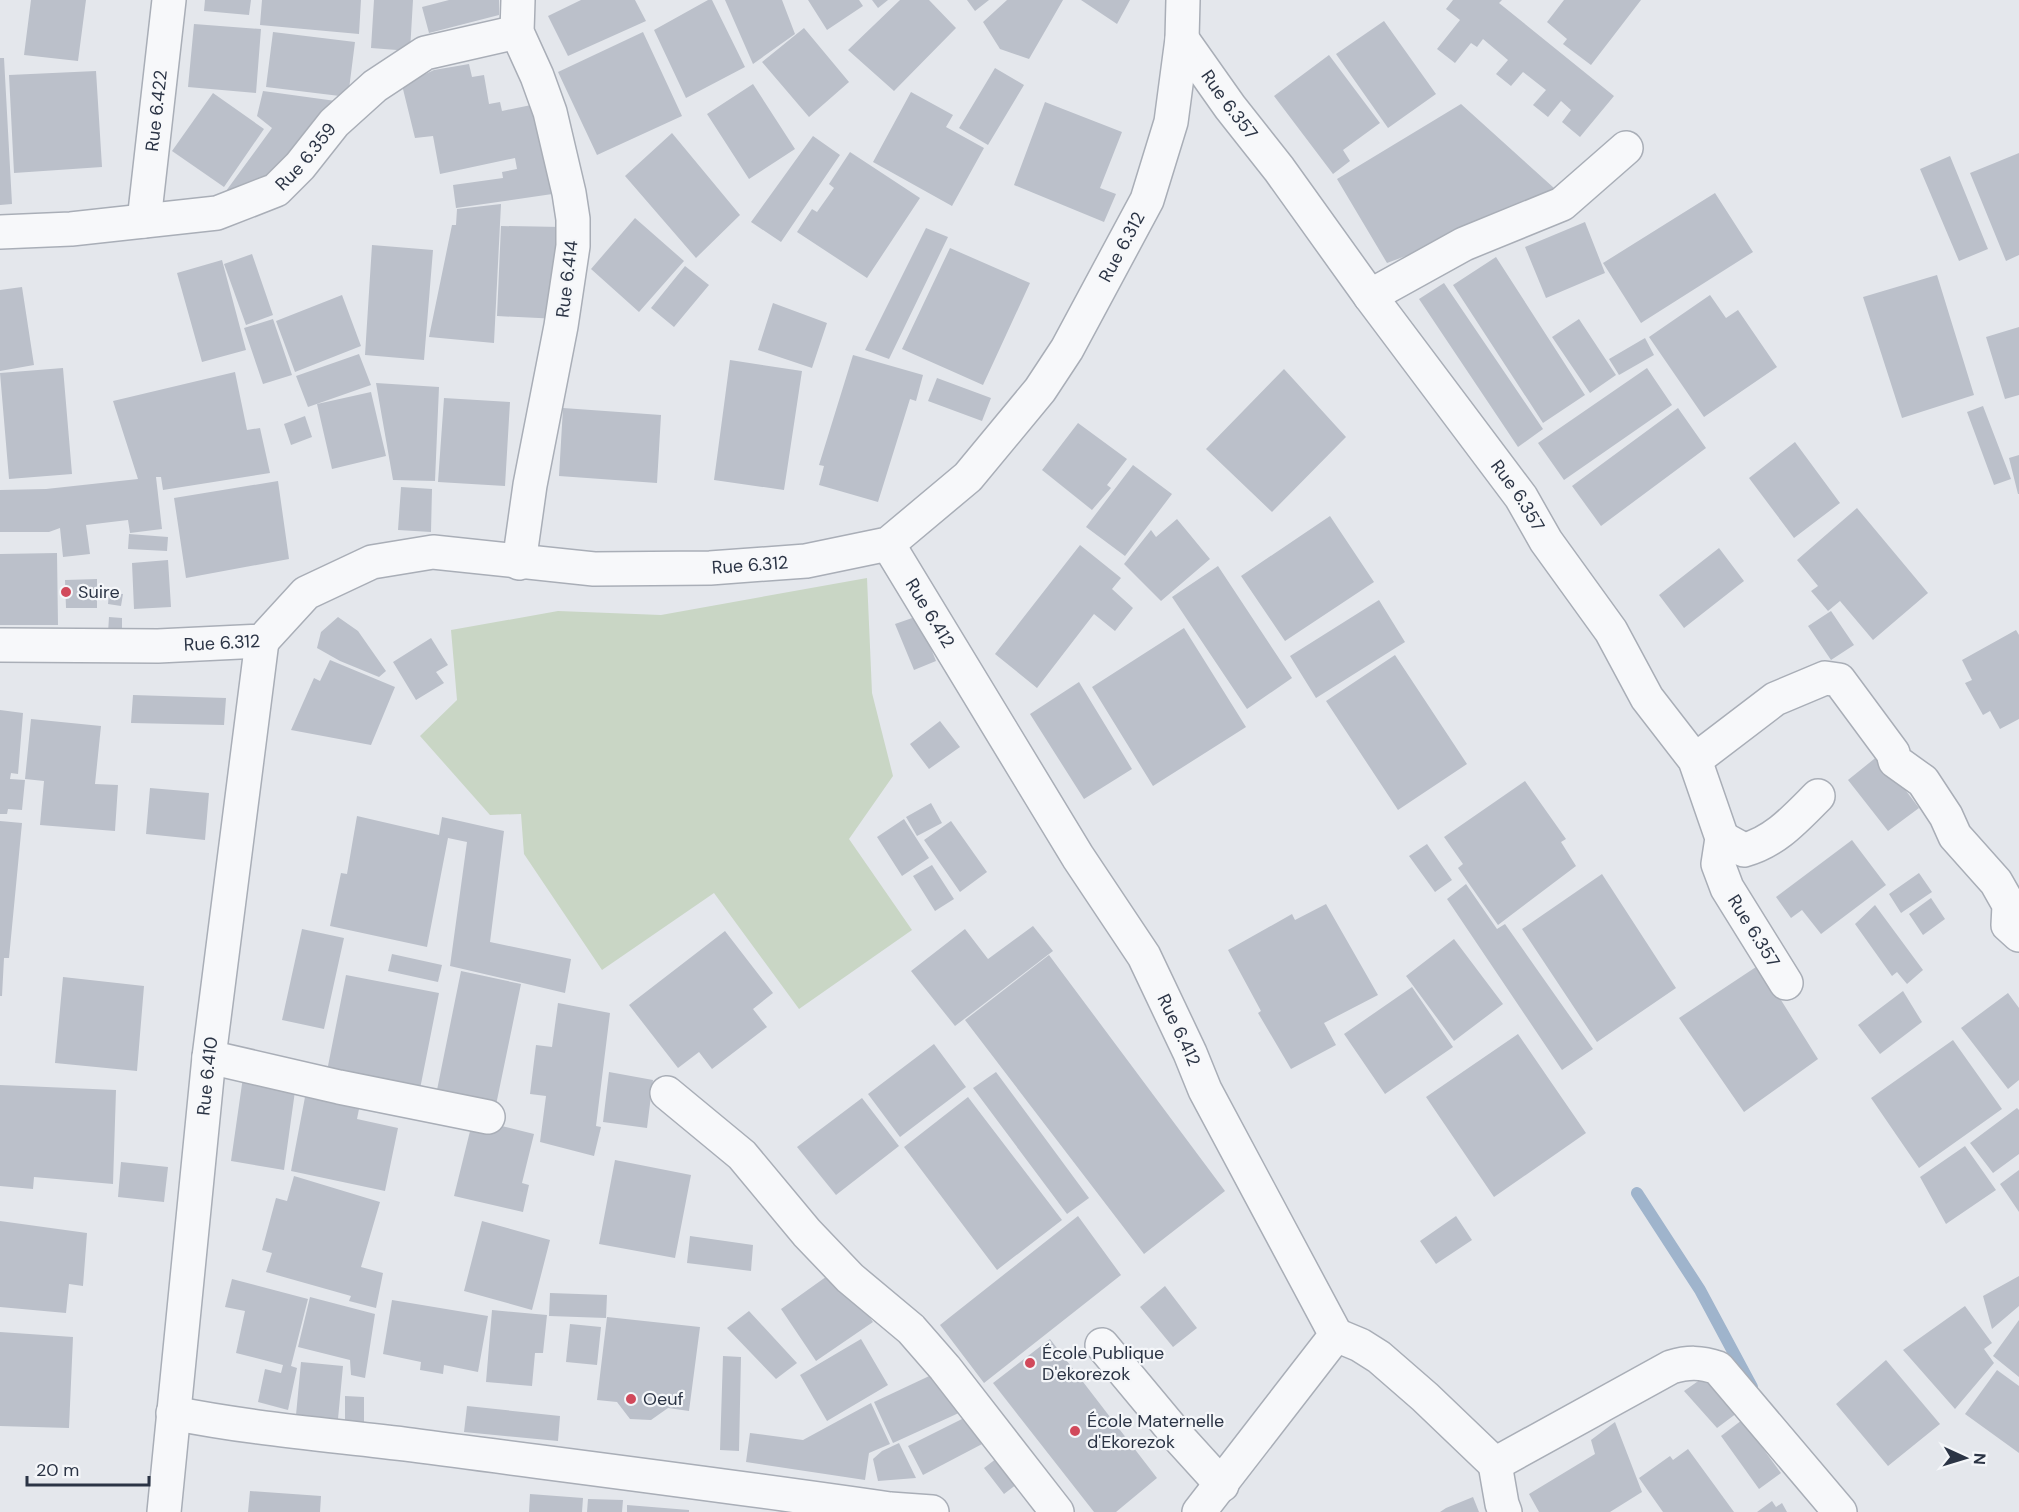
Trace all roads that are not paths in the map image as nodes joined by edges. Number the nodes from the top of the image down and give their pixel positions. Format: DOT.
graph roads {
  1 [pos="169,0"];
  2 [pos="1183,0"];
  3 [pos="517,16"];
  4 [pos="1182,39"];
  5 [pos="1626,148"];
  6 [pos="144,221"];
  7 [pos="0,232"];
  8 [pos="1370,296"];
  9 [pos="888,544"];
  10 [pos="519,562"];
  11 [pos="262,641"];
  12 [pos="0,645"];
  13 [pos="1695,760"];
  14 [pos="1818,796"];
  15 [pos="1722,838"];
  16 [pos="2019,935"];
  17 [pos="1786,983"];
  18 [pos="209,1057"];
  19 [pos="667,1093"];
  20 [pos="488,1117"];
  21 [pos="1336,1335"];
  22 [pos="1102,1345"];
  23 [pos="173,1413"];
  24 [pos="1495,1464"];
  25 [pos="1222,1485"];
  26 [pos="164,1512"];
  27 [pos="932,1512"];
  28 [pos="1057,1512"];
  29 [pos="1199,1512"];
  30 [pos="1505,1512"];
  31 [pos="1840,1512"];
  1 -- 6 [label="street, Rue 6.422"];
  2 -- 4 [label="street, Rue 6.312"];
  3 -- 6 [label="street, Rue 6.359"];
  3 -- 10 [label="street, Rue 6.414"];
  4 -- 8 [label="street, Rue 6.357"];
  4 -- 9 [label="street, Rue 6.312"];
  5 -- 8 [label="street"];
  6 -- 7 [label="street, Rue 6.359"];
  8 -- 13 [label="street, Rue 6.357"];
  9 -- 10 [label="street, Rue 6.312"];
  9 -- 21 [label="street, Rue 6.412"];
  10 -- 11 [label="street, Rue 6.312"];
  11 -- 12 [label="street, Rue 6.312"];
  11 -- 18 [label="street, Rue 6.410"];
  13 -- 15 [label="street, Rue 6.357"];
  13 -- 16 [label="street"];
  14 -- 15 [label="street"];
  15 -- 17 [label="street, Rue 6.357"];
  18 -- 20 [label="street"];
  18 -- 23 [label="street, Rue 6.410"];
  19 -- 28 [label="street"];
  21 -- 24 [label="street"];
  21 -- 25 [label="street"];
  22 -- 25 [label="street"];
  23 -- 26 [label="street, Rue 6.410"];
  23 -- 27 [label="street"];
  24 -- 30 [label="street"];
  24 -- 31 [label="street"];
  25 -- 29 [label="street"];
}
